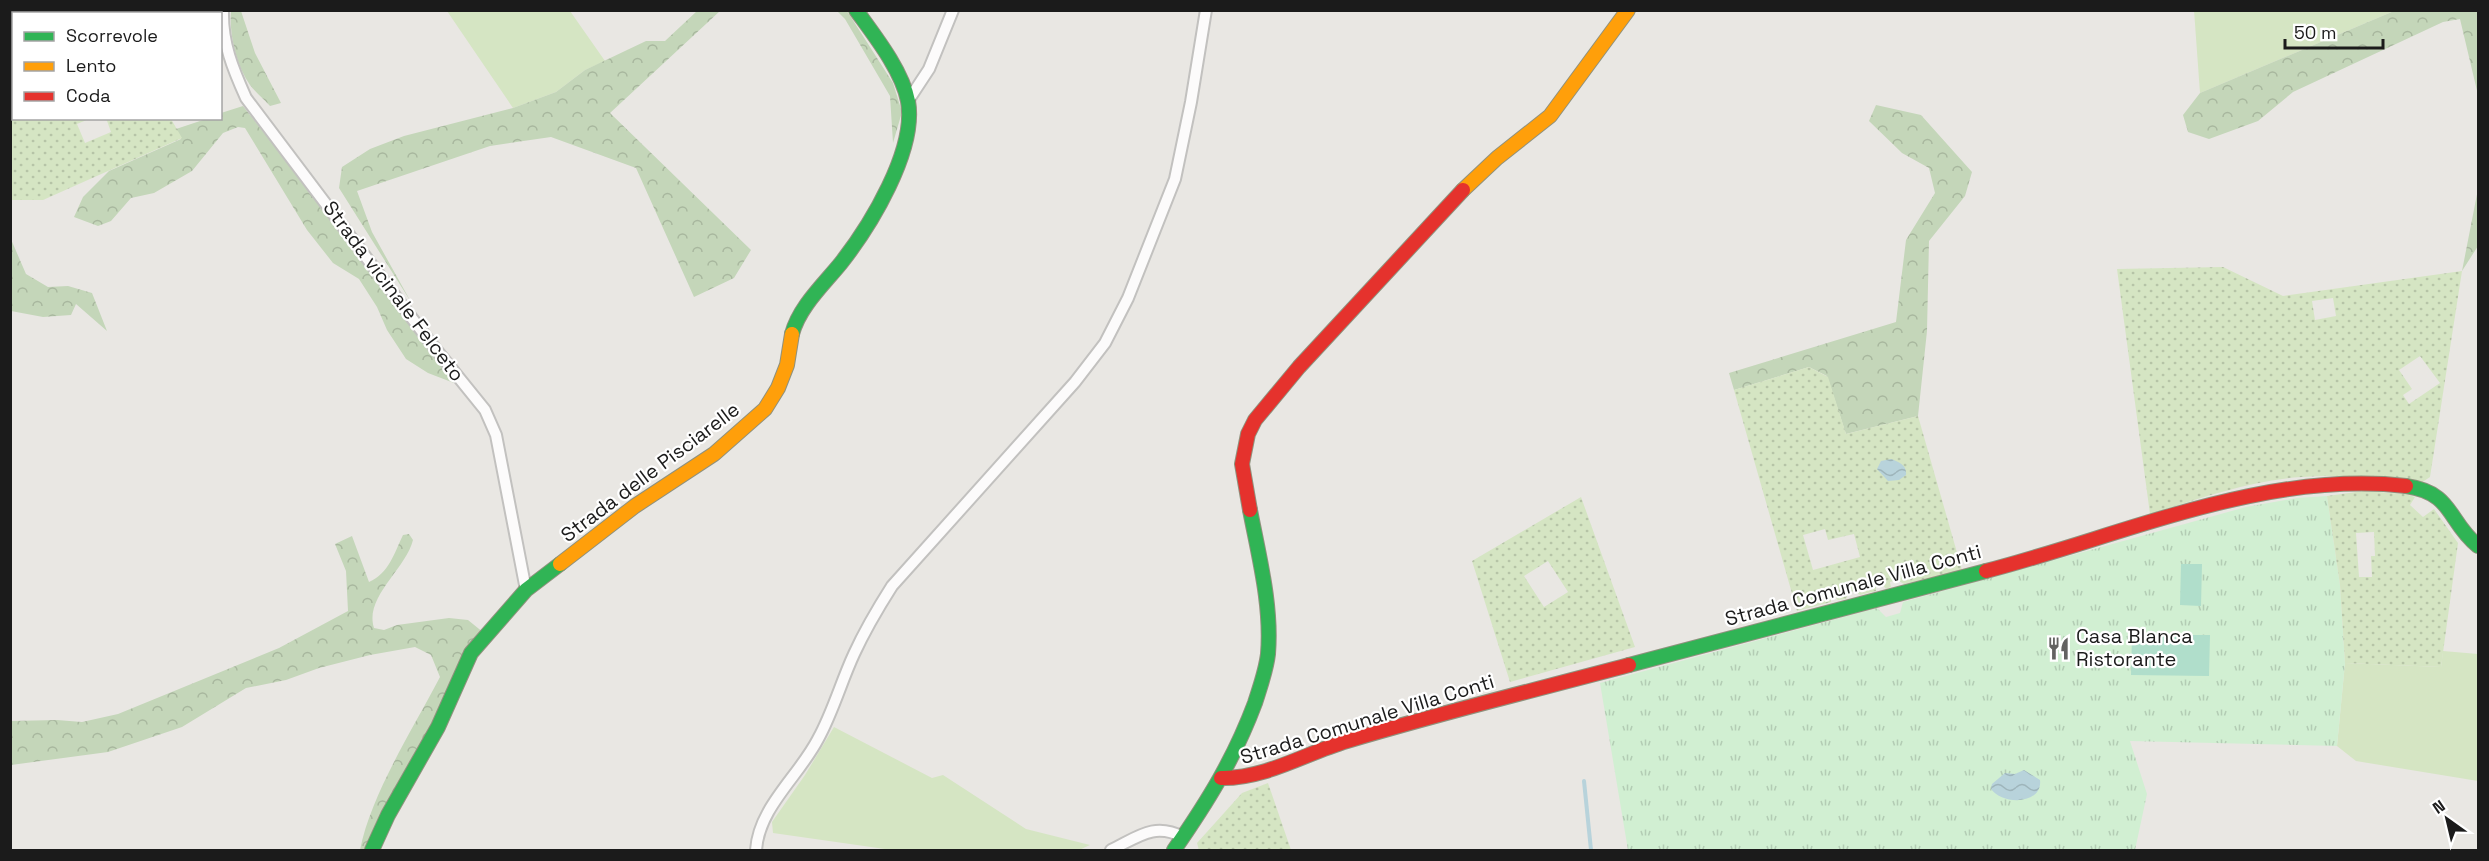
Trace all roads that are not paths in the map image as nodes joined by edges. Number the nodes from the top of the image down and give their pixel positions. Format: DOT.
graph roads {
  1 [pos="223,10"];
  2 [pos="856,10"];
  3 [pos="953,10"];
  4 [pos="1206,10"];
  5 [pos="1628,10"];
  6 [pos="908,101"];
  7 [pos="2478,546"];
  8 [pos="526,590"];
  9 [pos="1221,778"];
  10 [pos="1184,837"];
  11 [pos="372,850"];
  12 [pos="756,850"];
  13 [pos="1111,850"];
  14 [pos="1174,850"];
  1 -- 8 [label="street, Strada vicinale Felceto"];
  2 -- 6 [label="street, Strada delle Pisciarelle"];
  3 -- 6 [label="street"];
  4 -- 12 [label="street"];
  5 -- 9 [label="street"];
  6 -- 8 [label="street, Strada delle Pisciarelle"];
  7 -- 9 [label="street, Strada Comunale Villa Conti"];
  8 -- 11 [label="street, Strada delle Pisciarelle"];
  9 -- 10 [label="street"];
  10 -- 13 [label="street"];
  10 -- 14 [label="street"];
}
